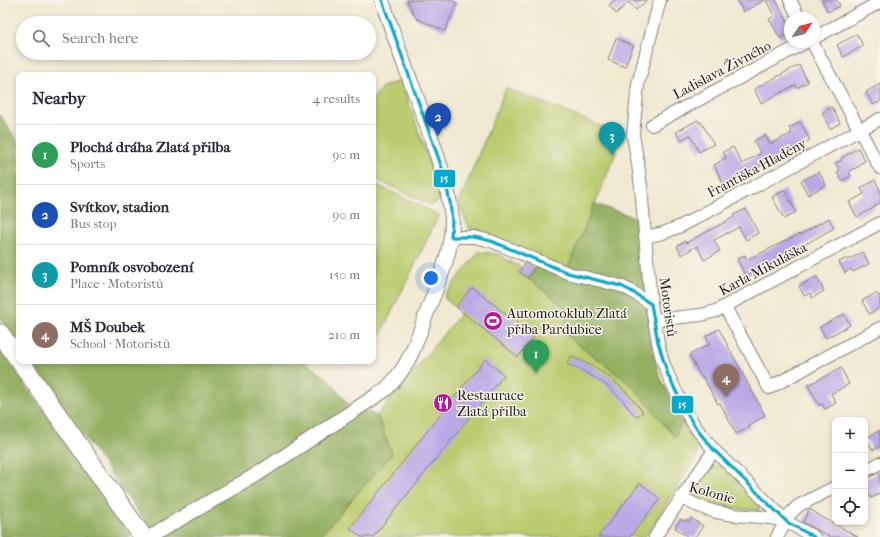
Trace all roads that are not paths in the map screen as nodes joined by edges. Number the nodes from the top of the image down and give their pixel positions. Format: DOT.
graph roads {
  1 [pos="382,0"];
  2 [pos="660,0"];
  3 [pos="790,0"];
  4 [pos="880,2"];
  5 [pos="796,12"];
  6 [pos="820,35"];
  7 [pos="795,48"];
  8 [pos="815,48"];
  9 [pos="880,120"];
  10 [pos="652,125"];
  11 [pos="860,130"];
  12 [pos="880,168"];
  13 [pos="880,223"];
  14 [pos="451,237"];
  15 [pos="646,237"];
  16 [pos="652,304"];
  17 [pos="725,307"];
  18 [pos="654,320"];
  19 [pos="880,328"];
  20 [pos="0,333"];
  21 [pos="16,356"];
  22 [pos="22,364"];
  23 [pos="714,450"];
  24 [pos="880,463"];
  25 [pos="868,469"];
  26 [pos="832,489"];
  27 [pos="681,497"];
  28 [pos="787,522"];
  29 [pos="143,537"];
  30 [pos="151,537"];
  31 [pos="655,537"];
  32 [pos="777,537"];
  33 [pos="814,537"];
  1 -- 14 [label="street"];
  2 -- 15 [label="street, Motoristů"];
  3 -- 5 [label="street"];
  4 -- 6 [label="street"];
  7 -- 10 [label="street, Ladislava Živného"];
  8 -- 11 [label="street"];
  9 -- 11 [label="street, Františka Hladěny"];
  11 -- 12 [label="street"];
  11 -- 15 [label="street, Františka Hladěny"];
  13 -- 17 [label="street, Karla Mikuláška"];
  14 -- 16 [label="street"];
  14 -- 30 [label="street"];
  15 -- 16 [label="street, Motoristů"];
  16 -- 18 [label="street, Motoristů"];
  17 -- 18 [label="street, Karla Mikuláška"];
  17 -- 19 [label="street"];
  18 -- 23 [label="street, Motoristů"];
  20 -- 21 [label="main road"];
  22 -- 29 [label="main road"];
  23 -- 27 [label="street"];
  23 -- 28 [label="street, Motoristů"];
  24 -- 25 [label="street"];
  26 -- 28 [label="street"];
  27 -- 28 [label="street, Kolonie"];
  27 -- 31 [label="street, Kolonie"];
  28 -- 32 [label="street"];
  28 -- 33 [label="street, Motoristů"];
}
